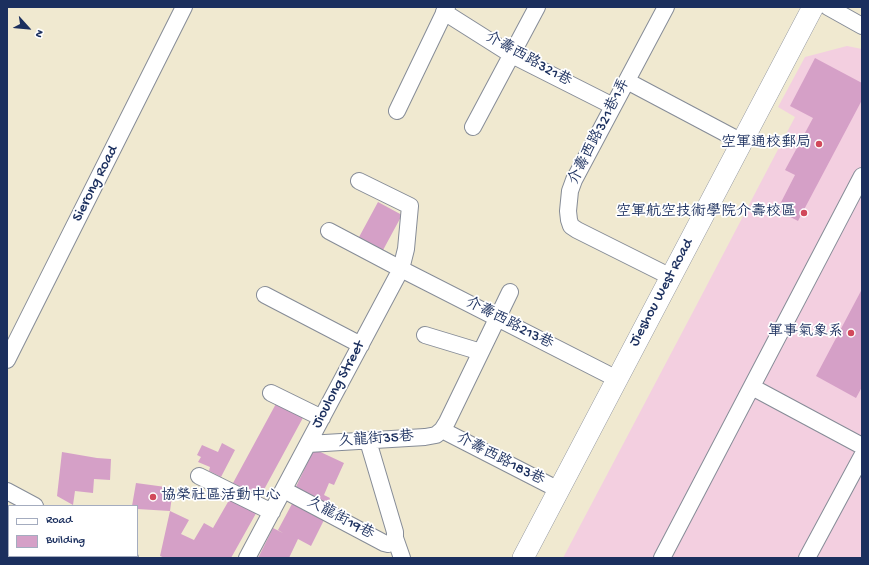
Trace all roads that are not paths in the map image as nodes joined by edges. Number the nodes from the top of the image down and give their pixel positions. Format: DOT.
graph roads {
  1 [pos="184,7"];
  2 [pos="537,7"];
  3 [pos="666,7"];
  4 [pos="813,7"];
  5 [pos="828,7"];
  6 [pos="445,9"];
  7 [pos="862,26"];
  8 [pos="512,55"];
  9 [pos="627,81"];
  10 [pos="613,106"];
  11 [pos="397,111"];
  12 [pos="474,128"];
  13 [pos="742,142"];
  14 [pos="862,176"];
  15 [pos="359,181"];
  16 [pos="329,231"];
  17 [pos="401,269"];
  18 [pos="671,277"];
  19 [pos="510,292"];
  20 [pos="265,296"];
  21 [pos="497,318"];
  22 [pos="425,335"];
  23 [pos="361,345"];
  24 [pos="481,352"];
  25 [pos="7,360"];
  26 [pos="617,378"];
  27 [pos="752,387"];
  28 [pos="271,393"];
  29 [pos="322,418"];
  30 [pos="442,430"];
  31 [pos="368,441"];
  32 [pos="308,444"];
  33 [pos="862,446"];
  34 [pos="862,456"];
  35 [pos="199,476"];
  36 [pos="284,490"];
  37 [pos="559,490"];
  38 [pos="7,491"];
  39 [pos="32,505"];
  40 [pos="272,512"];
  41 [pos="395,538"];
  42 [pos="247,558"];
  43 [pos="402,558"];
  44 [pos="523,558"];
  45 [pos="662,558"];
  46 [pos="807,558"];
  1 -- 25 [label="street, Sierong Road"];
  2 -- 8 [label="street"];
  3 -- 9 [label="street, 介壽西路321巷1弄"];
  4 -- 13 [label="main road, Jieshou West Road"];
  5 -- 7 [label="street"];
  6 -- 8 [label="street, 介壽西路321巷"];
  6 -- 11 [label="street"];
  8 -- 10 [label="street, 介壽西路321巷"];
  8 -- 12 [label="street"];
  9 -- 10 [label="street, 介壽西路321巷1弄"];
  9 -- 13 [label="street"];
  10 -- 18 [label="street, 介壽西路321巷1弄"];
  13 -- 18 [label="main road, Jieshou West Road"];
  14 -- 27 [label="street"];
  15 -- 17 [label="street, Jioulong Street"];
  16 -- 17 [label="street, 介壽西路213巷"];
  17 -- 21 [label="street, 介壽西路213巷"];
  17 -- 23 [label="street, Jioulong Street"];
  18 -- 26 [label="main road, Jieshou West Road"];
  19 -- 21 [label="street"];
  20 -- 23 [label="street"];
  21 -- 24 [label="street"];
  21 -- 26 [label="street, 介壽西路213巷"];
  22 -- 24 [label="street"];
  23 -- 29 [label="street, Jioulong Street"];
  24 -- 30 [label="street"];
  26 -- 37 [label="main road, Jieshou West Road"];
  27 -- 33 [label="street"];
  27 -- 45 [label="street"];
  28 -- 29 [label="street"];
  29 -- 32 [label="street, Jioulong Street"];
  30 -- 31 [label="street, 久龍街35巷"];
  30 -- 37 [label="street, 介壽西路183巷"];
  31 -- 32 [label="street, 久龍街35巷"];
  31 -- 41 [label="street, 久龍街19巷"];
  32 -- 36 [label="street, Jioulong Street"];
  34 -- 46 [label="street"];
  35 -- 40 [label="street"];
  36 -- 40 [label="street, Jioulong Street"];
  36 -- 41 [label="street, 久龍街19巷"];
  37 -- 44 [label="main road, Jieshou West Road"];
  38 -- 39 [label="street"];
  40 -- 42 [label="street, Jioulong Street"];
  41 -- 43 [label="street, 久龍街19巷"];
}
